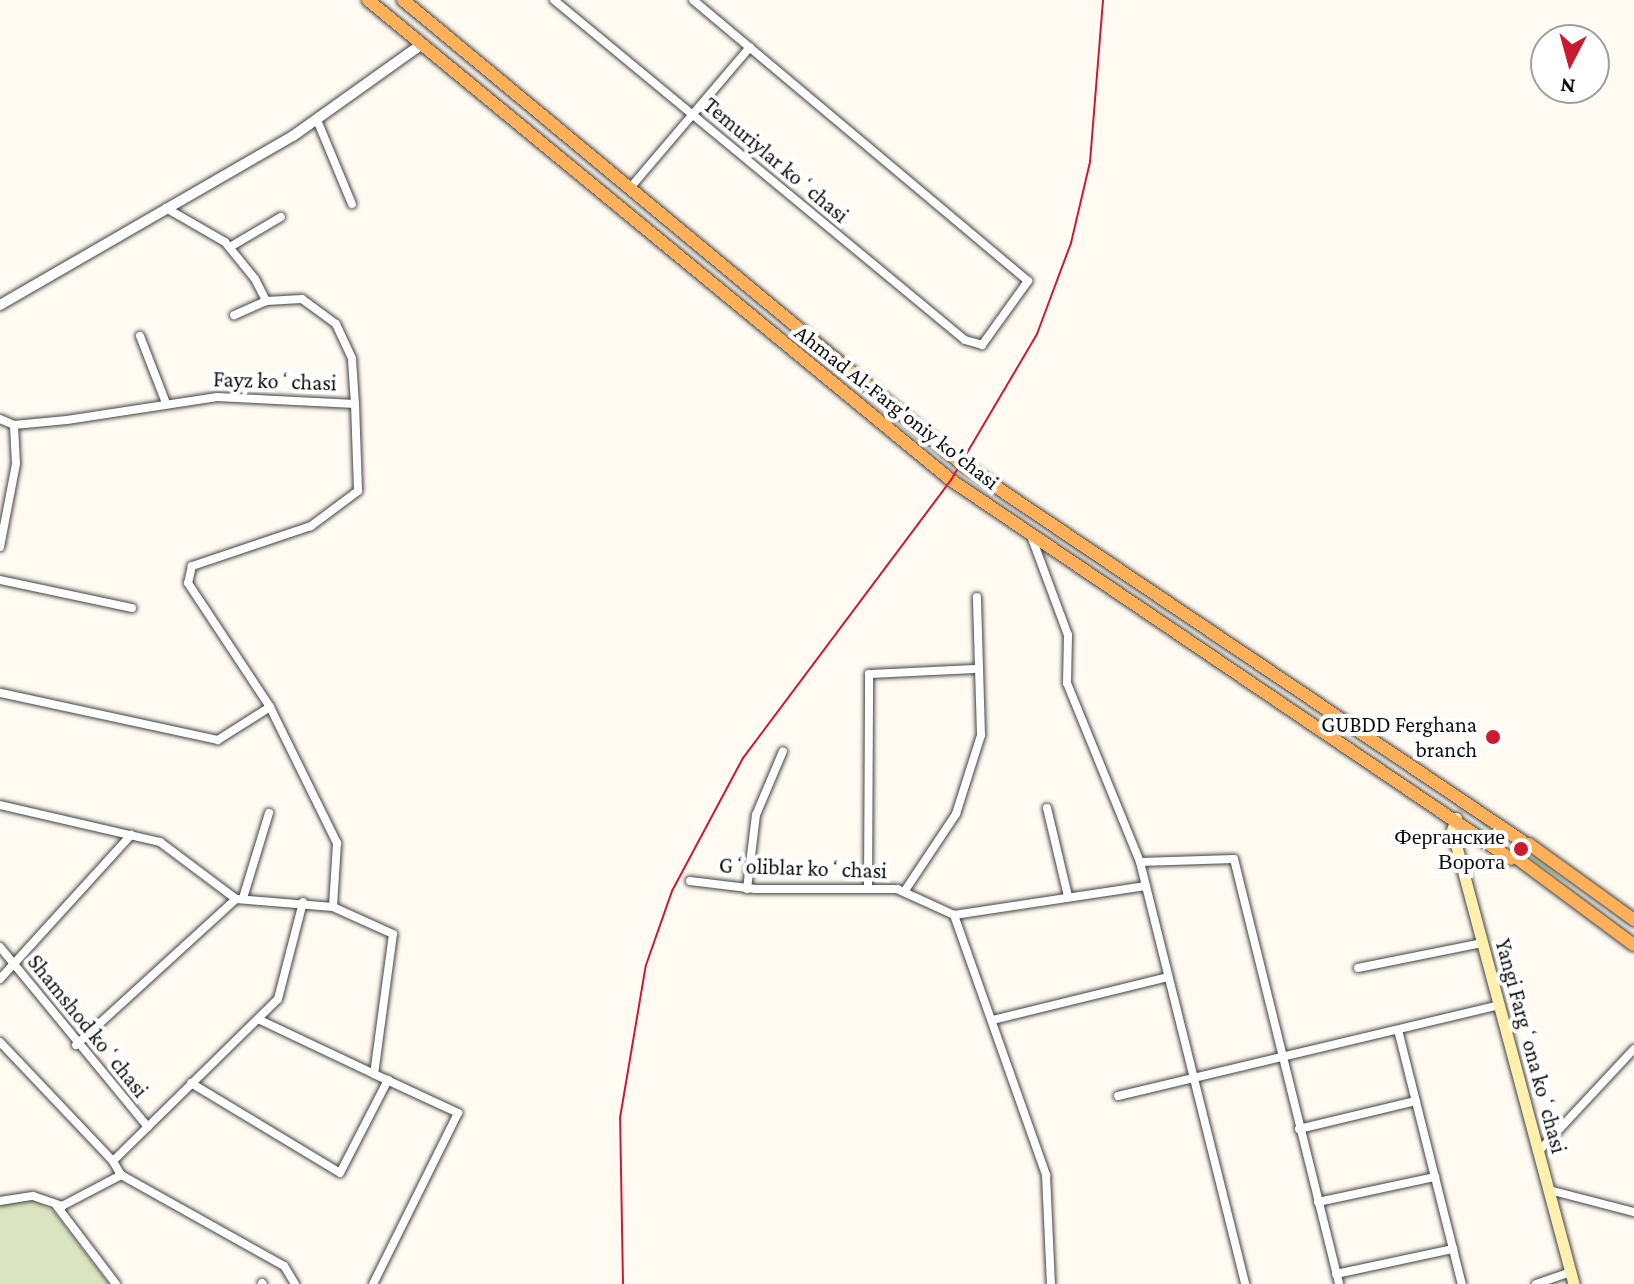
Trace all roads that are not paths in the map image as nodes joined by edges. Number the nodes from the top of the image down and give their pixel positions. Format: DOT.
graph roads {
  1 [pos="368,0"];
  2 [pos="403,0"];
  3 [pos="554,0"];
  4 [pos="693,0"];
  5 [pos="422,44"];
  6 [pos="750,47"];
  7 [pos="544,114"];
  8 [pos="693,115"];
  9 [pos="317,120"];
  10 [pos="527,134"];
  11 [pos="630,188"];
  12 [pos="352,204"];
  13 [pos="166,208"];
  14 [pos="281,217"];
  15 [pos="230,247"];
  16 [pos="266,301"];
  17 [pos="0,305"];
  18 [pos="234,315"];
  19 [pos="140,336"];
  20 [pos="166,403"];
  21 [pos="355,404"];
  22 [pos="0,419"];
  23 [pos="14,425"];
  24 [pos="1030,532"];
  25 [pos="0,547"];
  26 [pos="0,580"];
  27 [pos="977,597"];
  28 [pos="132,608"];
  29 [pos="1266,664"];
  30 [pos="976,669"];
  31 [pos="1255,683"];
  32 [pos="0,693"];
  33 [pos="270,707"];
  34 [pos="783,751"];
  35 [pos="0,805"];
  36 [pos="1047,808"];
  37 [pos="269,813"];
  38 [pos="1456,818"];
  39 [pos="131,835"];
  40 [pos="1140,862"];
  41 [pos="690,881"];
  42 [pos="1146,886"];
  43 [pos="868,888"];
  44 [pos="747,889"];
  45 [pos="904,892"];
  46 [pos="1068,896"];
  47 [pos="239,898"];
  48 [pos="303,902"];
  49 [pos="333,907"];
  50 [pos="954,915"];
  51 [pos="1634,920"];
  52 [pos="1482,943"];
  53 [pos="1634,945"];
  54 [pos="0,947"];
  55 [pos="14,965"];
  56 [pos="1358,968"];
  57 [pos="1168,977"];
  58 [pos="0,979"];
  59 [pos="1499,1005"];
  60 [pos="260,1020"];
  61 [pos="993,1020"];
  62 [pos="1398,1030"];
  63 [pos="0,1042"];
  64 [pos="76,1045"];
  65 [pos="1634,1049"];
  66 [pos="1281,1059"];
  67 [pos="374,1074"];
  68 [pos="388,1080"];
  69 [pos="1194,1080"];
  70 [pos="191,1083"];
  71 [pos="1118,1096"];
  72 [pos="1416,1101"];
  73 [pos="148,1127"];
  74 [pos="1299,1129"];
  75 [pos="1538,1152"];
  76 [pos="113,1161"];
  77 [pos="121,1175"];
  78 [pos="1435,1177"];
  79 [pos="1549,1190"];
  80 [pos="0,1201"];
  81 [pos="1318,1202"];
  82 [pos="56,1205"];
  83 [pos="1634,1212"];
  84 [pos="1453,1249"];
  85 [pos="1572,1278"];
  86 [pos="1338,1279"];
  87 [pos="116,1284"];
  88 [pos="295,1284"];
  89 [pos="373,1284"];
  90 [pos="1051,1284"];
  91 [pos="1245,1284"];
  92 [pos="1462,1284"];
  93 [pos="1536,1284"];
  1 -- 5 [label="highway, Ahmad Al-Farg'oniy ko'chasi"];
  2 -- 7 [label="highway, Ahmad Al-Farg'oniy ko'chasi"];
  3 -- 8 [label="street, Temuriylar koʻchasi"];
  4 -- 6 [label="street"];
  5 -- 9 [label="street"];
  5 -- 10 [label="highway, Ahmad Al-Farg'oniy ko'chasi"];
  6 -- 8 [label="street"];
  6 -- 8 [label="street, Temuriylar koʻchasi"];
  7 -- 10 [label="highway"];
  7 -- 11 [label="highway, Ahmad Al-Farg'oniy ko'chasi"];
  8 -- 11 [label="street"];
  9 -- 12 [label="street"];
  9 -- 13 [label="street"];
  10 -- 24 [label="highway, Ahmad Al-Farg'oniy ko'chasi"];
  11 -- 29 [label="highway, Ahmad Al-Farg'oniy ko'chasi"];
  13 -- 15 [label="street"];
  13 -- 17 [label="street"];
  14 -- 15 [label="street"];
  15 -- 16 [label="street"];
  16 -- 18 [label="street"];
  16 -- 21 [label="street"];
  19 -- 20 [label="street"];
  20 -- 21 [label="street, Fayz koʻchasi"];
  20 -- 23 [label="street, Fayz koʻchasi"];
  21 -- 33 [label="street, Fayz koʻchasi"];
  22 -- 23 [label="street"];
  23 -- 25 [label="street"];
  24 -- 31 [label="highway, Ahmad Al-Farg'oniy ko'chasi"];
  24 -- 40 [label="street"];
  26 -- 28 [label="street"];
  27 -- 30 [label="street"];
  29 -- 31 [label="highway"];
  29 -- 51 [label="highway, Ahmad Al-Farg'oniy ko'chasi"];
  30 -- 43 [label="street"];
  30 -- 45 [label="street"];
  31 -- 38 [label="highway, Ahmad Al-Farg'oniy ko'chasi"];
  32 -- 33 [label="street"];
  33 -- 49 [label="street"];
  34 -- 44 [label="street"];
  35 -- 39 [label="street"];
  36 -- 46 [label="street"];
  37 -- 47 [label="street"];
  38 -- 52 [label="main road, Yangi Fargʻona koʻchasi"];
  38 -- 53 [label="highway, Ahmad Al-Farg'oniy ko'chasi"];
  39 -- 47 [label="street"];
  39 -- 55 [label="street"];
  40 -- 42 [label="street"];
  40 -- 66 [label="street"];
  41 -- 44 [label="street, Gʻoliblar koʻchasi"];
  42 -- 46 [label="street"];
  42 -- 57 [label="street"];
  43 -- 44 [label="street, Gʻoliblar koʻchasi"];
  43 -- 45 [label="street, Gʻoliblar koʻchasi"];
  45 -- 50 [label="street, Gʻoliblar koʻchasi"];
  46 -- 50 [label="street"];
  47 -- 48 [label="street"];
  47 -- 64 [label="street"];
  48 -- 49 [label="street"];
  48 -- 60 [label="street, Shamshod koʻchasi"];
  49 -- 67 [label="street"];
  50 -- 61 [label="street"];
  52 -- 56 [label="street"];
  52 -- 59 [label="main road, Yangi Fargʻona koʻchasi"];
  54 -- 55 [label="street, Shamshod koʻchasi"];
  55 -- 58 [label="street"];
  55 -- 64 [label="street, Shamshod koʻchasi"];
  57 -- 61 [label="street"];
  57 -- 69 [label="street"];
  59 -- 62 [label="street"];
  59 -- 75 [label="main road, Yangi Fargʻona koʻchasi"];
  60 -- 67 [label="street"];
  60 -- 70 [label="street, Shamshod koʻchasi"];
  61 -- 90 [label="street"];
  62 -- 66 [label="street"];
  62 -- 72 [label="street"];
  63 -- 76 [label="street"];
  64 -- 73 [label="street, Shamshod koʻchasi"];
  65 -- 75 [label="street"];
  66 -- 69 [label="street"];
  66 -- 74 [label="street"];
  67 -- 68 [label="street"];
  68 -- 70 [label="street"];
  68 -- 89 [label="street"];
  69 -- 71 [label="street"];
  69 -- 91 [label="street"];
  70 -- 73 [label="street, Shamshod koʻchasi"];
  72 -- 74 [label="street"];
  72 -- 78 [label="street"];
  73 -- 76 [label="street, Shamshod koʻchasi"];
  74 -- 81 [label="street"];
  75 -- 79 [label="main road, Yangi Fargʻona koʻchasi"];
  76 -- 77 [label="street"];
  77 -- 82 [label="street"];
  77 -- 88 [label="street"];
  78 -- 81 [label="street"];
  78 -- 84 [label="street"];
  79 -- 83 [label="street"];
  79 -- 85 [label="main road, Yangi Fargʻona koʻchasi"];
  80 -- 82 [label="street"];
  81 -- 86 [label="street"];
  82 -- 87 [label="street"];
  84 -- 86 [label="street"];
  84 -- 92 [label="street"];
  85 -- 93 [label="street"];
}
